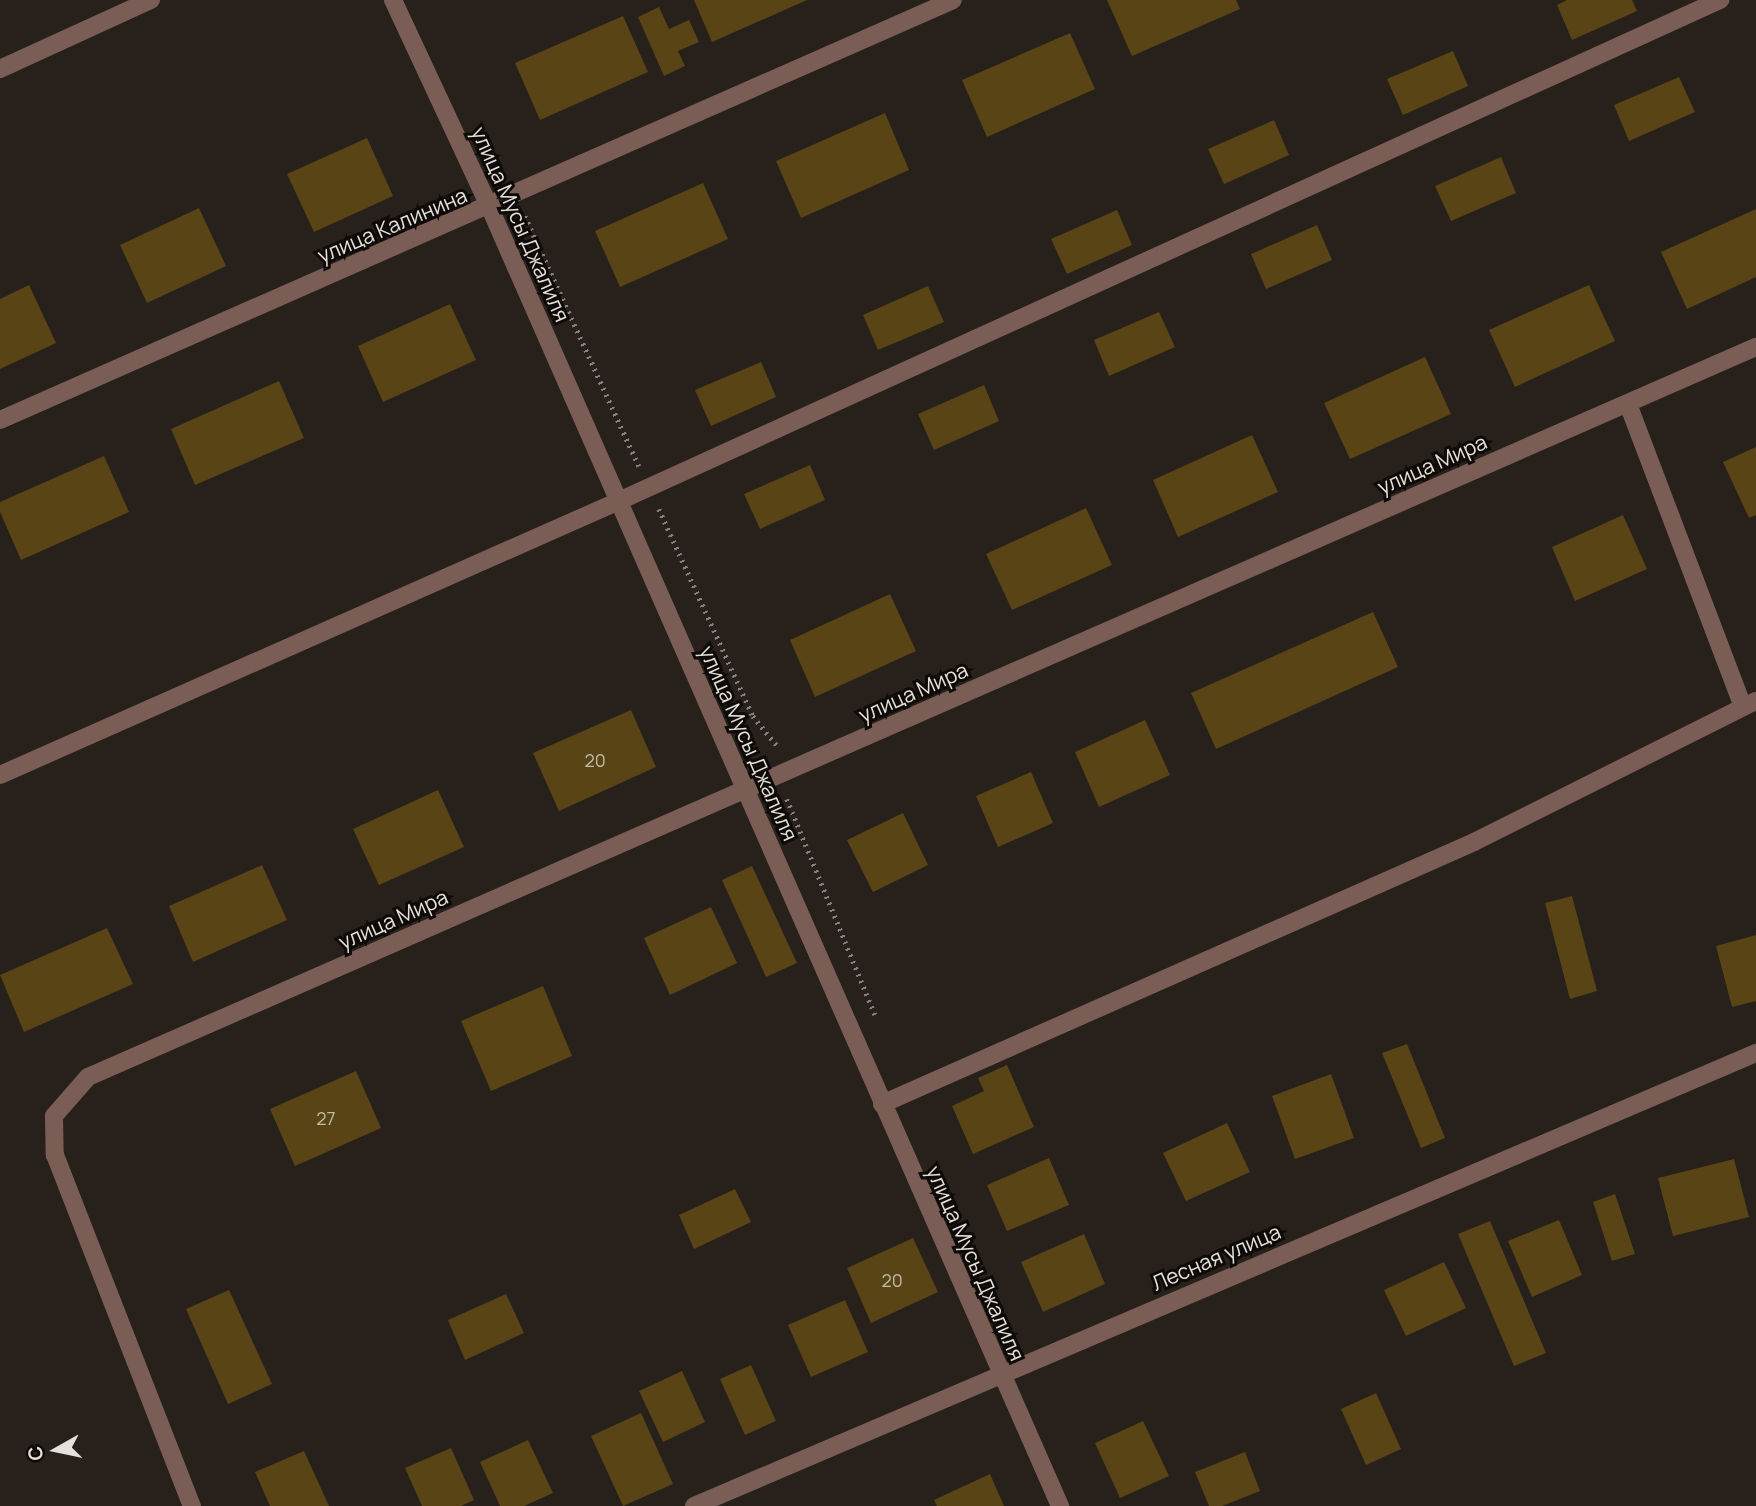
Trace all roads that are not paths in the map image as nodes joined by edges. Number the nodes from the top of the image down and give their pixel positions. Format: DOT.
graph roads {
  1 [pos="151,0"];
  2 [pos="393,0"];
  3 [pos="953,0"];
  4 [pos="1720,0"];
  5 [pos="0,69"];
  6 [pos="490,208"];
  7 [pos="1756,347"];
  8 [pos="1628,404"];
  9 [pos="0,419"];
  10 [pos="619,501"];
  11 [pos="1750,703"];
  12 [pos="0,775"];
  13 [pos="745,790"];
  14 [pos="1756,1053"];
  15 [pos="882,1104"];
  16 [pos="1000,1373"];
  17 [pos="192,1506"];
  18 [pos="694,1506"];
  19 [pos="1060,1506"];
  1 -- 5 [label="street"];
  2 -- 6 [label="street, улица Мусы Джалиля"];
  3 -- 6 [label="street, улица Калинина"];
  4 -- 10 [label="street"];
  6 -- 9 [label="street, улица Калинина"];
  6 -- 10 [label="street, улица Мусы Джалиля"];
  7 -- 8 [label="street, улица Мира"];
  8 -- 11 [label="street"];
  8 -- 13 [label="street, улица Мира"];
  10 -- 12 [label="street"];
  10 -- 13 [label="street, улица Мусы Джалиля"];
  11 -- 15 [label="street"];
  13 -- 15 [label="street, улица Мусы Джалиля"];
  13 -- 17 [label="street, улица Мира"];
  14 -- 16 [label="street, Лесная улица"];
  15 -- 16 [label="street, улица Мусы Джалиля"];
  16 -- 18 [label="street, Лесная улица"];
  16 -- 19 [label="street, улица Мусы Джалиля"];
}
